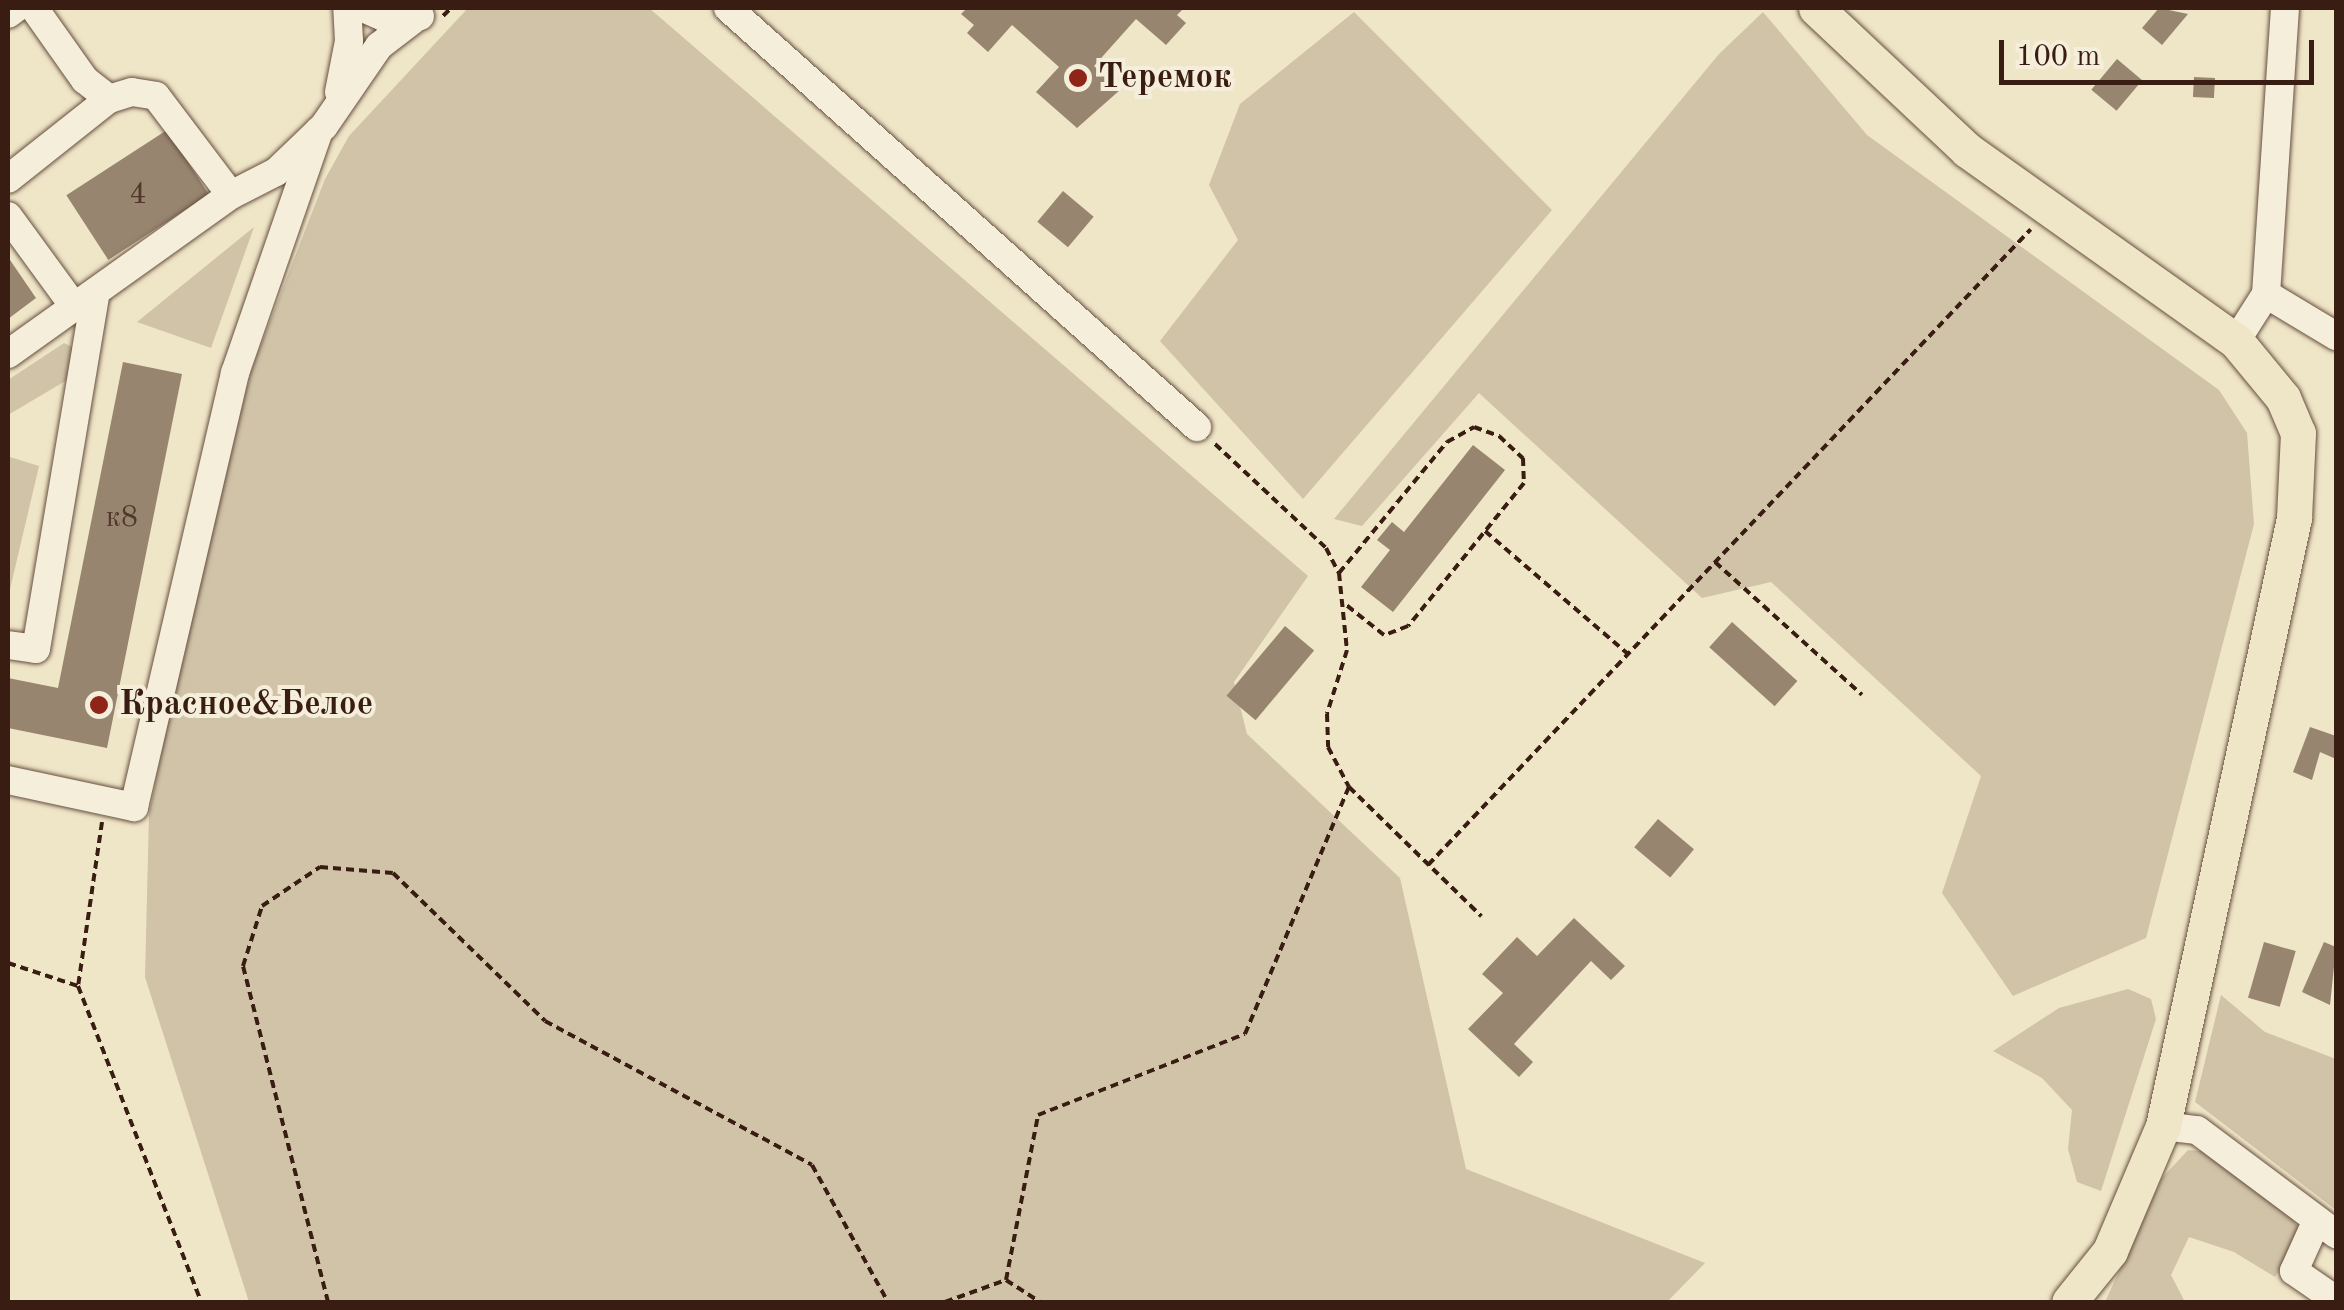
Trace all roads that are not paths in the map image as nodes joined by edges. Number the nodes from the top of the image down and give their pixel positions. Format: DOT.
graph roads {
  1 [pos="16,8"];
  2 [pos="34,8"];
  3 [pos="347,8"];
  4 [pos="364,8"];
  5 [pos="731,8"];
  6 [pos="1816,8"];
  7 [pos="2285,8"];
  8 [pos="427,12"];
  9 [pos="8,14"];
  10 [pos="338,98"];
  11 [pos="109,100"];
  12 [pos="319,130"];
  13 [pos="8,179"];
  14 [pos="231,195"];
  15 [pos="8,216"];
  16 [pos="2266,294"];
  17 [pos="86,300"];
  18 [pos="2336,336"];
  19 [pos="2236,342"];
  20 [pos="8,354"];
  21 [pos="1198,426"];
  22 [pos="8,644"];
  23 [pos="8,780"];
  24 [pos="2164,1126"];
  25 [pos="2327,1227"];
  26 [pos="2079,1297"];
  27 [pos="2336,1300"];
  1 -- 9 [label="street"];
  2 -- 11 [label="street"];
  3 -- 10 [label="street"];
  4 -- 8 [label="street"];
  5 -- 21 [label="street"];
  6 -- 19 [label="main road"];
  7 -- 16 [label="street"];
  8 -- 10 [label="street"];
  10 -- 12 [label="street"];
  11 -- 13 [label="street"];
  11 -- 14 [label="street"];
  12 -- 14 [label="street"];
  12 -- 23 [label="street"];
  14 -- 17 [label="street"];
  15 -- 17 [label="street"];
  16 -- 18 [label="street"];
  16 -- 19 [label="street"];
  17 -- 20 [label="street"];
  17 -- 22 [label="street"];
  19 -- 24 [label="main road"];
  24 -- 25 [label="street"];
  24 -- 26 [label="main road"];
  25 -- 27 [label="street"];
}
